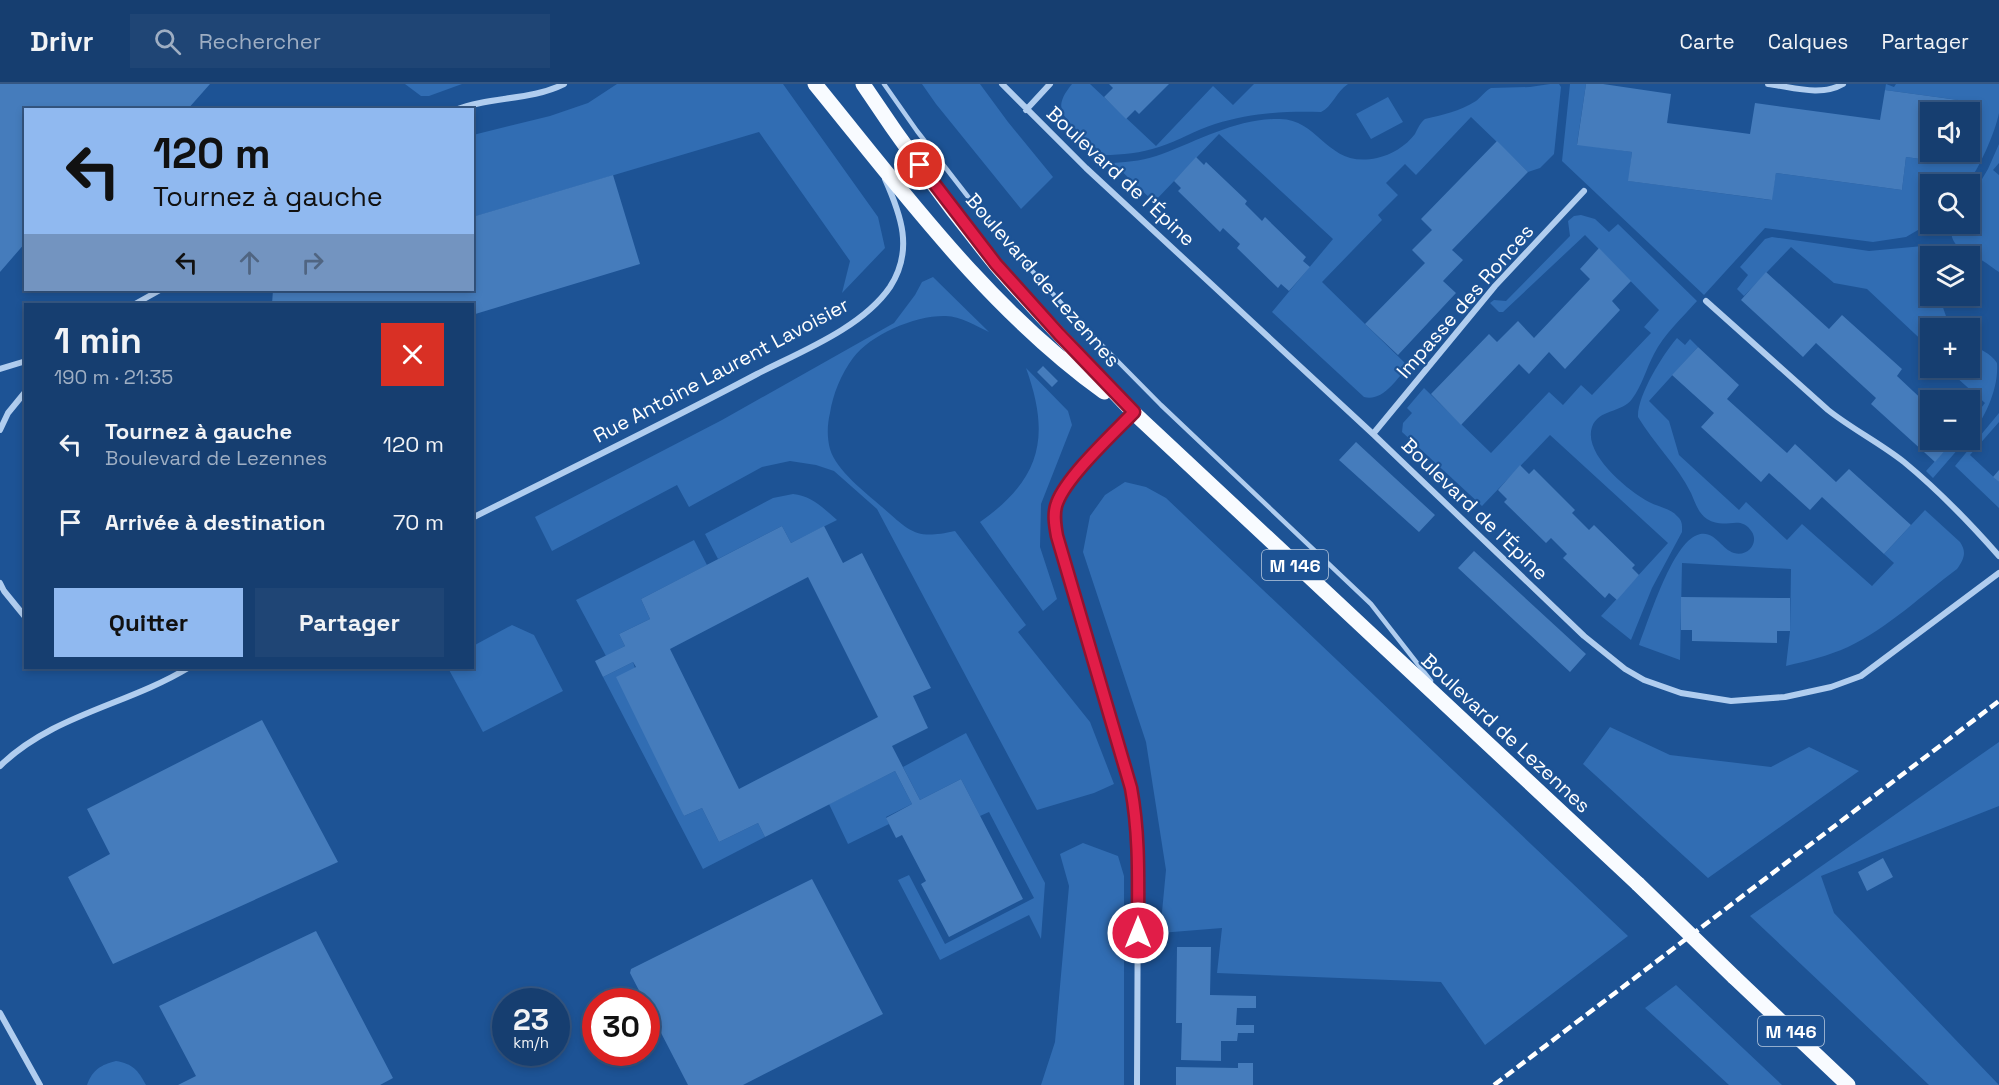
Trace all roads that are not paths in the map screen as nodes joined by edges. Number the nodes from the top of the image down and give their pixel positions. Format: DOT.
graph roads {
  1 [pos="564,84"];
  2 [pos="815,84"];
  3 [pos="863,84"];
  4 [pos="884,84"];
  5 [pos="1002,84"];
  6 [pos="1050,84"];
  7 [pos="1768,84"];
  8 [pos="1843,84"];
  9 [pos="462,108"];
  10 [pos="1026,110"];
  11 [pos="876,159"];
  12 [pos="1584,191"];
  13 [pos="158,291"];
  14 [pos="1706,301"];
  15 [pos="137,303"];
  16 [pos="24,363"];
  17 [pos="0,369"];
  18 [pos="24,393"];
  19 [pos="1134,412"];
  20 [pos="0,430"];
  21 [pos="1373,434"];
  22 [pos="474,517"];
  23 [pos="1999,556"];
  24 [pos="1999,573"];
  25 [pos="0,583"];
  26 [pos="24,616"];
  27 [pos="186,669"];
  28 [pos="1457,717"];
  29 [pos="0,766"];
  30 [pos="0,1013"];
  31 [pos="40,1085"];
  32 [pos="1137,1085"];
  33 [pos="1848,1085"];
  1 -- 9 [label="street"];
  2 -- 11 [label="main road, Boulevard de Lezennes / M 146"];
  3 -- 19 [label="main road, Boulevard de Lezennes / M 146"];
  4 -- 28 [label="lane"];
  5 -- 10 [label="street, Boulevard de l'Épine"];
  6 -- 10 [label="street"];
  7 -- 8 [label="street"];
  10 -- 21 [label="street, Boulevard de l'Épine"];
  11 -- 19 [label="main road, Boulevard de Lezennes / M 146"];
  11 -- 22 [label="street, Rue Antoine Laurent Lavoisier"];
  12 -- 21 [label="street, Impasse des Ronces"];
  13 -- 15 [label="street"];
  14 -- 23 [label="street"];
  16 -- 17 [label="street"];
  18 -- 20 [label="street"];
  19 -- 28 [label="main road, Boulevard de Lezennes / M 146"];
  19 -- 32 [label="street"];
  21 -- 24 [label="street, Boulevard de l'Épine"];
  25 -- 26 [label="street"];
  27 -- 29 [label="street"];
  28 -- 33 [label="main road, Boulevard de Lezennes / M 146, bridge"];
  30 -- 31 [label="street"];
}
